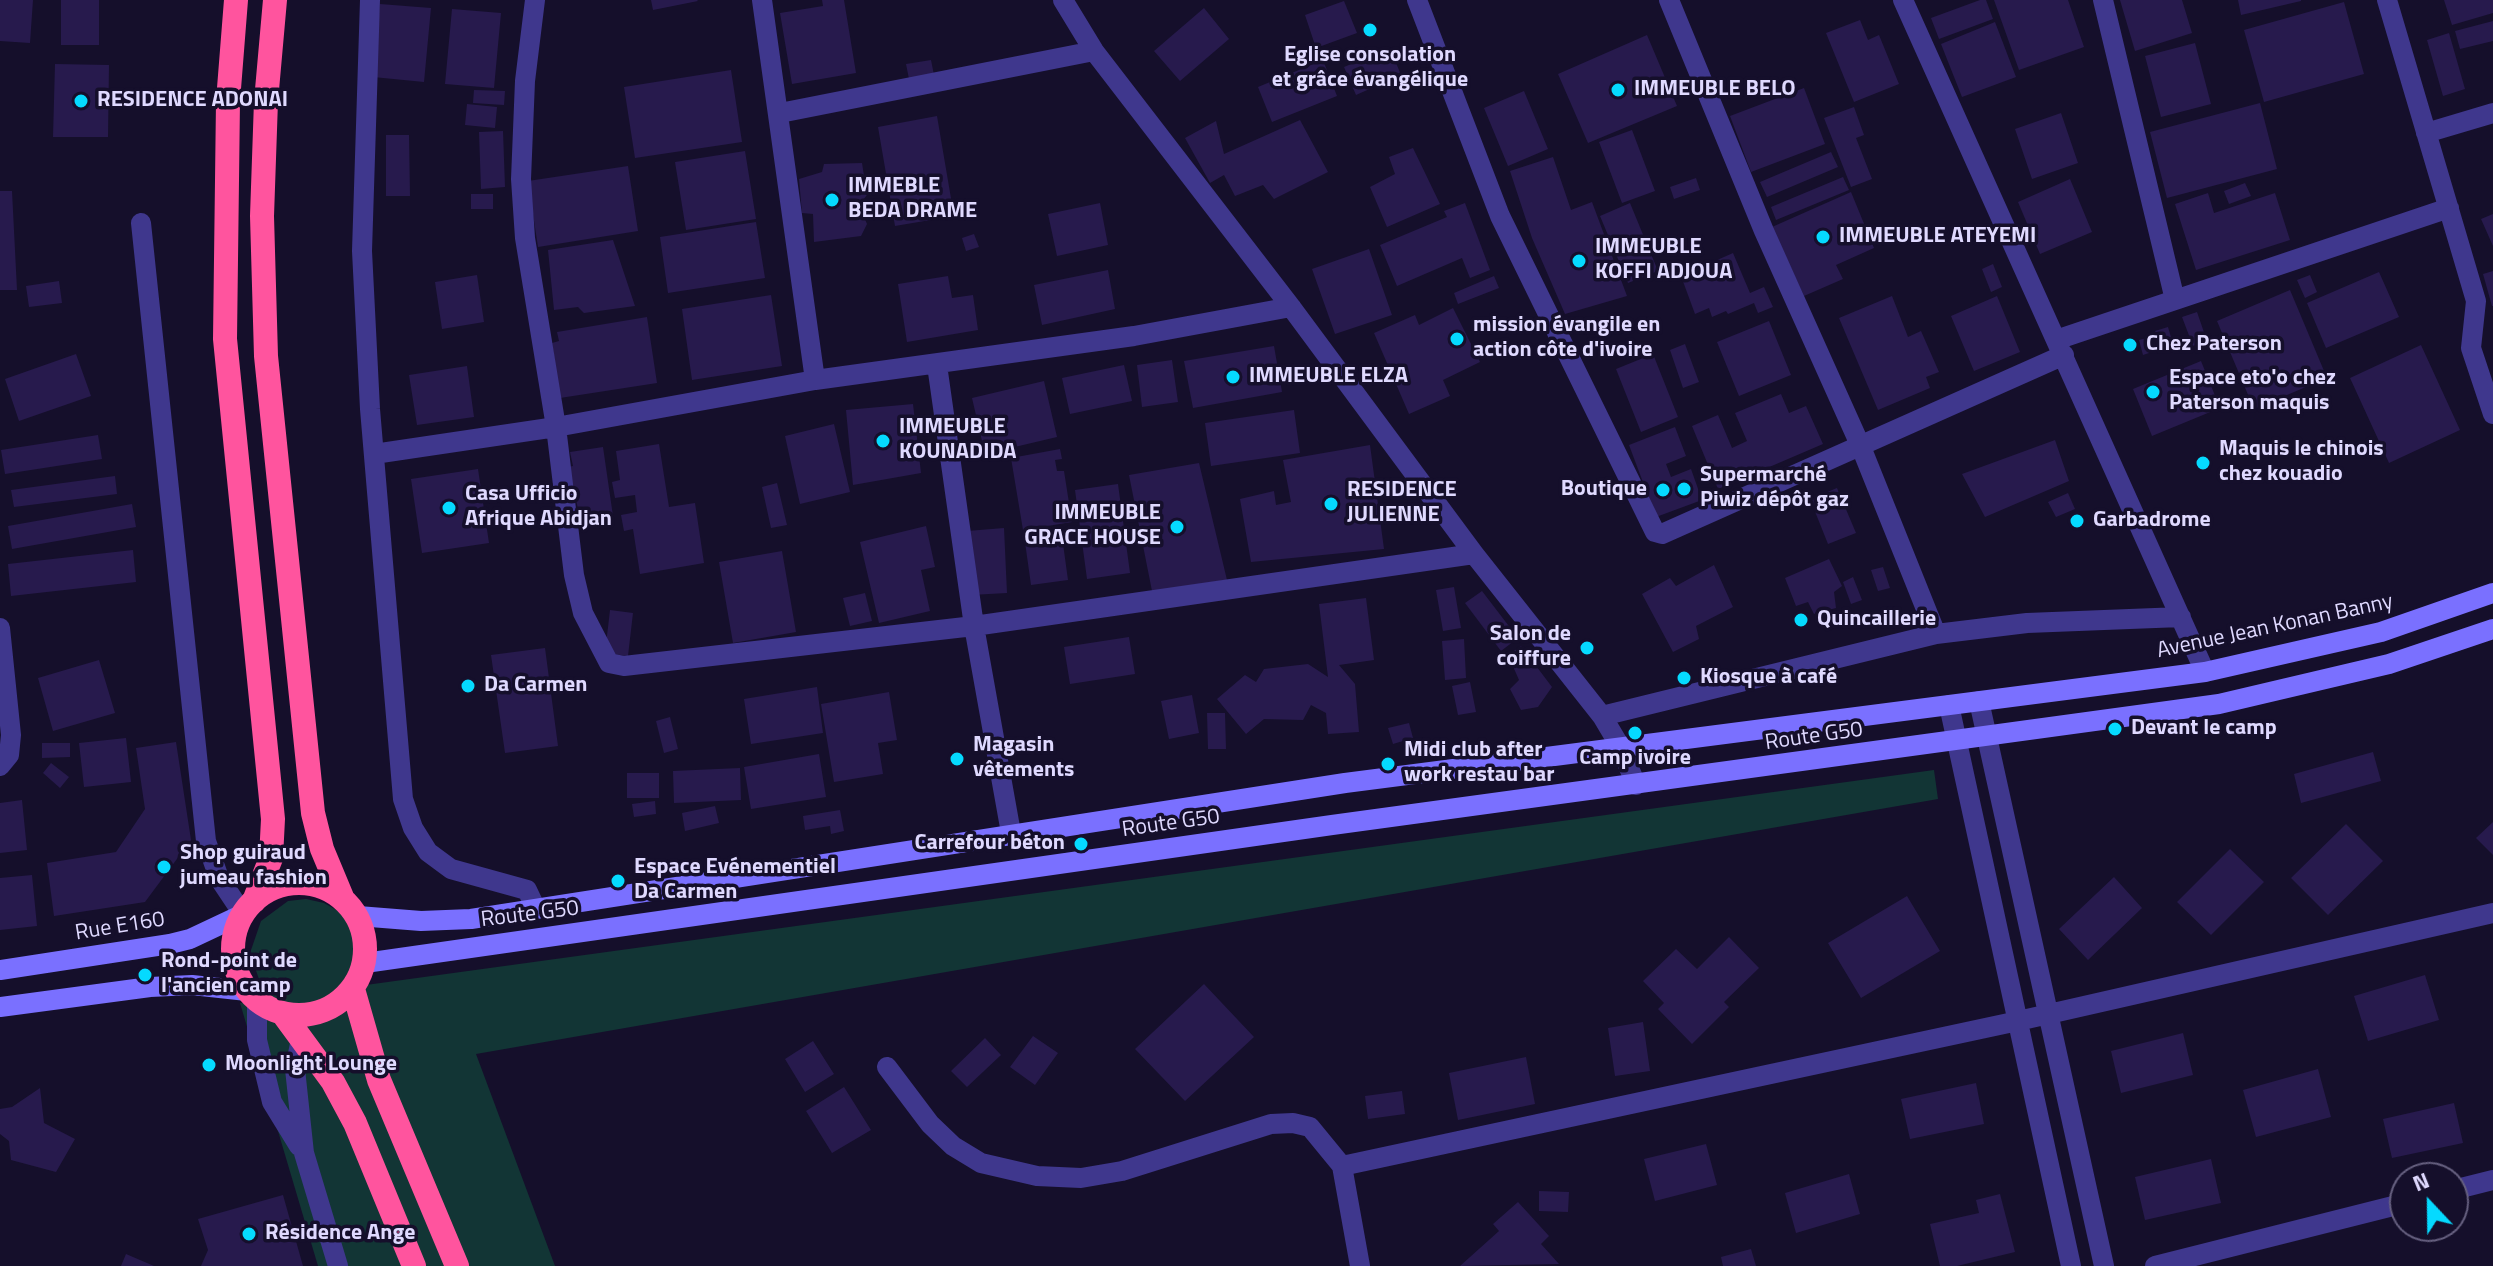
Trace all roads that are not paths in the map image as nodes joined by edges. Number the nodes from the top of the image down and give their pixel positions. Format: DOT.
graph roads {
  1 [pos="236,0"];
  2 [pos="275,0"];
  3 [pos="370,0"];
  4 [pos="535,0"];
  5 [pos="762,0"];
  6 [pos="1063,0"];
  7 [pos="1417,0"];
  8 [pos="1669,0"];
  9 [pos="1903,0"];
  10 [pos="2103,0"];
  11 [pos="2387,0"];
  12 [pos="1094,51"];
  13 [pos="780,113"];
  14 [pos="2493,113"];
  15 [pos="2426,133"];
  16 [pos="2449,208"];
  17 [pos="141,223"];
  18 [pos="2175,300"];
  19 [pos="1291,307"];
  20 [pos="2060,347"];
  21 [pos="937,365"];
  22 [pos="815,380"];
  23 [pos="2493,414"];
  24 [pos="556,427"];
  25 [pos="1861,447"];
  26 [pos="374,454"];
  27 [pos="1474,554"];
  28 [pos="2493,593"];
  29 [pos="2181,617"];
  30 [pos="974,626"];
  31 [pos="0,628"];
  32 [pos="2493,629"];
  33 [pos="1936,634"];
  34 [pos="2205,672"];
  35 [pos="1965,703"];
  36 [pos="1602,716"];
  37 [pos="1985,738"];
  38 [pos="1958,742"];
  39 [pos="1621,748"];
  40 [pos="0,766"];
  41 [pos="1636,785"];
  42 [pos="1011,833"];
  43 [pos="350,906"];
  44 [pos="248,907"];
  45 [pos="536,909"];
  46 [pos="2493,913"];
  47 [pos="365,963"];
  48 [pos="0,970"];
  49 [pos="353,989"];
  50 [pos="252,996"];
  51 [pos="0,1007"];
  52 [pos="2046,1013"];
  53 [pos="283,1014"];
  54 [pos="2018,1021"];
  55 [pos="301,1039"];
  56 [pos="887,1067"];
  57 [pos="304,1153"];
  58 [pos="1342,1166"];
  59 [pos="2493,1180"];
  60 [pos="2469,1186"];
  61 [pos="2389,1207"];
  62 [pos="338,1266"];
  63 [pos="414,1266"];
  64 [pos="457,1266"];
  65 [pos="1360,1266"];
  66 [pos="2071,1266"];
  67 [pos="2104,1266"];
  68 [pos="2155,1266"];
  1 -- 44 [label="highway"];
  2 -- 43 [label="highway"];
  3 -- 26 [label="street"];
  4 -- 24 [label="street"];
  5 -- 13 [label="street"];
  6 -- 12 [label="street"];
  7 -- 25 [label="street"];
  8 -- 25 [label="street"];
  9 -- 20 [label="street"];
  10 -- 18 [label="street"];
  11 -- 15 [label="street"];
  12 -- 13 [label="street"];
  12 -- 19 [label="street"];
  13 -- 22 [label="street"];
  14 -- 15 [label="street"];
  15 -- 16 [label="street"];
  16 -- 18 [label="street"];
  16 -- 23 [label="street"];
  17 -- 44 [label="street"];
  18 -- 20 [label="street"];
  19 -- 21 [label="street"];
  19 -- 27 [label="street"];
  20 -- 25 [label="street"];
  20 -- 29 [label="street"];
  21 -- 22 [label="street"];
  21 -- 30 [label="street"];
  22 -- 24 [label="street"];
  24 -- 26 [label="street"];
  24 -- 30 [label="street"];
  25 -- 33 [label="street"];
  26 -- 45 [label="street"];
  27 -- 30 [label="street"];
  27 -- 36 [label="street"];
  28 -- 34 [label="street, Avenue Jean Konan Banny"];
  29 -- 33 [label="street"];
  29 -- 34 [label="street"];
  30 -- 42 [label="street"];
  31 -- 40 [label="street"];
  32 -- 37 [label="street"];
  33 -- 36 [label="street"];
  34 -- 35 [label="street, Avenue Jean Konan Banny"];
  35 -- 37 [label="street"];
  35 -- 38 [label="street"];
  35 -- 39 [label="street, Route G50"];
  36 -- 39 [label="street"];
  37 -- 38 [label="street, Route G50"];
  37 -- 52 [label="street"];
  38 -- 41 [label="street, Route G50"];
  38 -- 54 [label="street"];
  39 -- 41 [label="street"];
  39 -- 42 [label="street, Route G50"];
  41 -- 47 [label="street, Route G50"];
  42 -- 45 [label="street, Route G50"];
  43 -- 44 [label="highway"];
  43 -- 45 [label="street, Route G50"];
  43 -- 47 [label="highway"];
  44 -- 48 [label="street, Rue E160"];
  44 -- 50 [label="highway"];
  46 -- 52 [label="street"];
  47 -- 49 [label="highway"];
  49 -- 53 [label="highway"];
  49 -- 64 [label="highway"];
  50 -- 51 [label="street"];
  50 -- 53 [label="highway"];
  50 -- 57 [label="street"];
  52 -- 54 [label="street"];
  52 -- 67 [label="street"];
  53 -- 55 [label="highway"];
  54 -- 58 [label="street"];
  54 -- 66 [label="street"];
  55 -- 57 [label="street"];
  55 -- 63 [label="highway"];
  56 -- 58 [label="street"];
  57 -- 62 [label="street"];
  58 -- 65 [label="street"];
  59 -- 60 [label="street"];
  61 -- 68 [label="street"];
}
